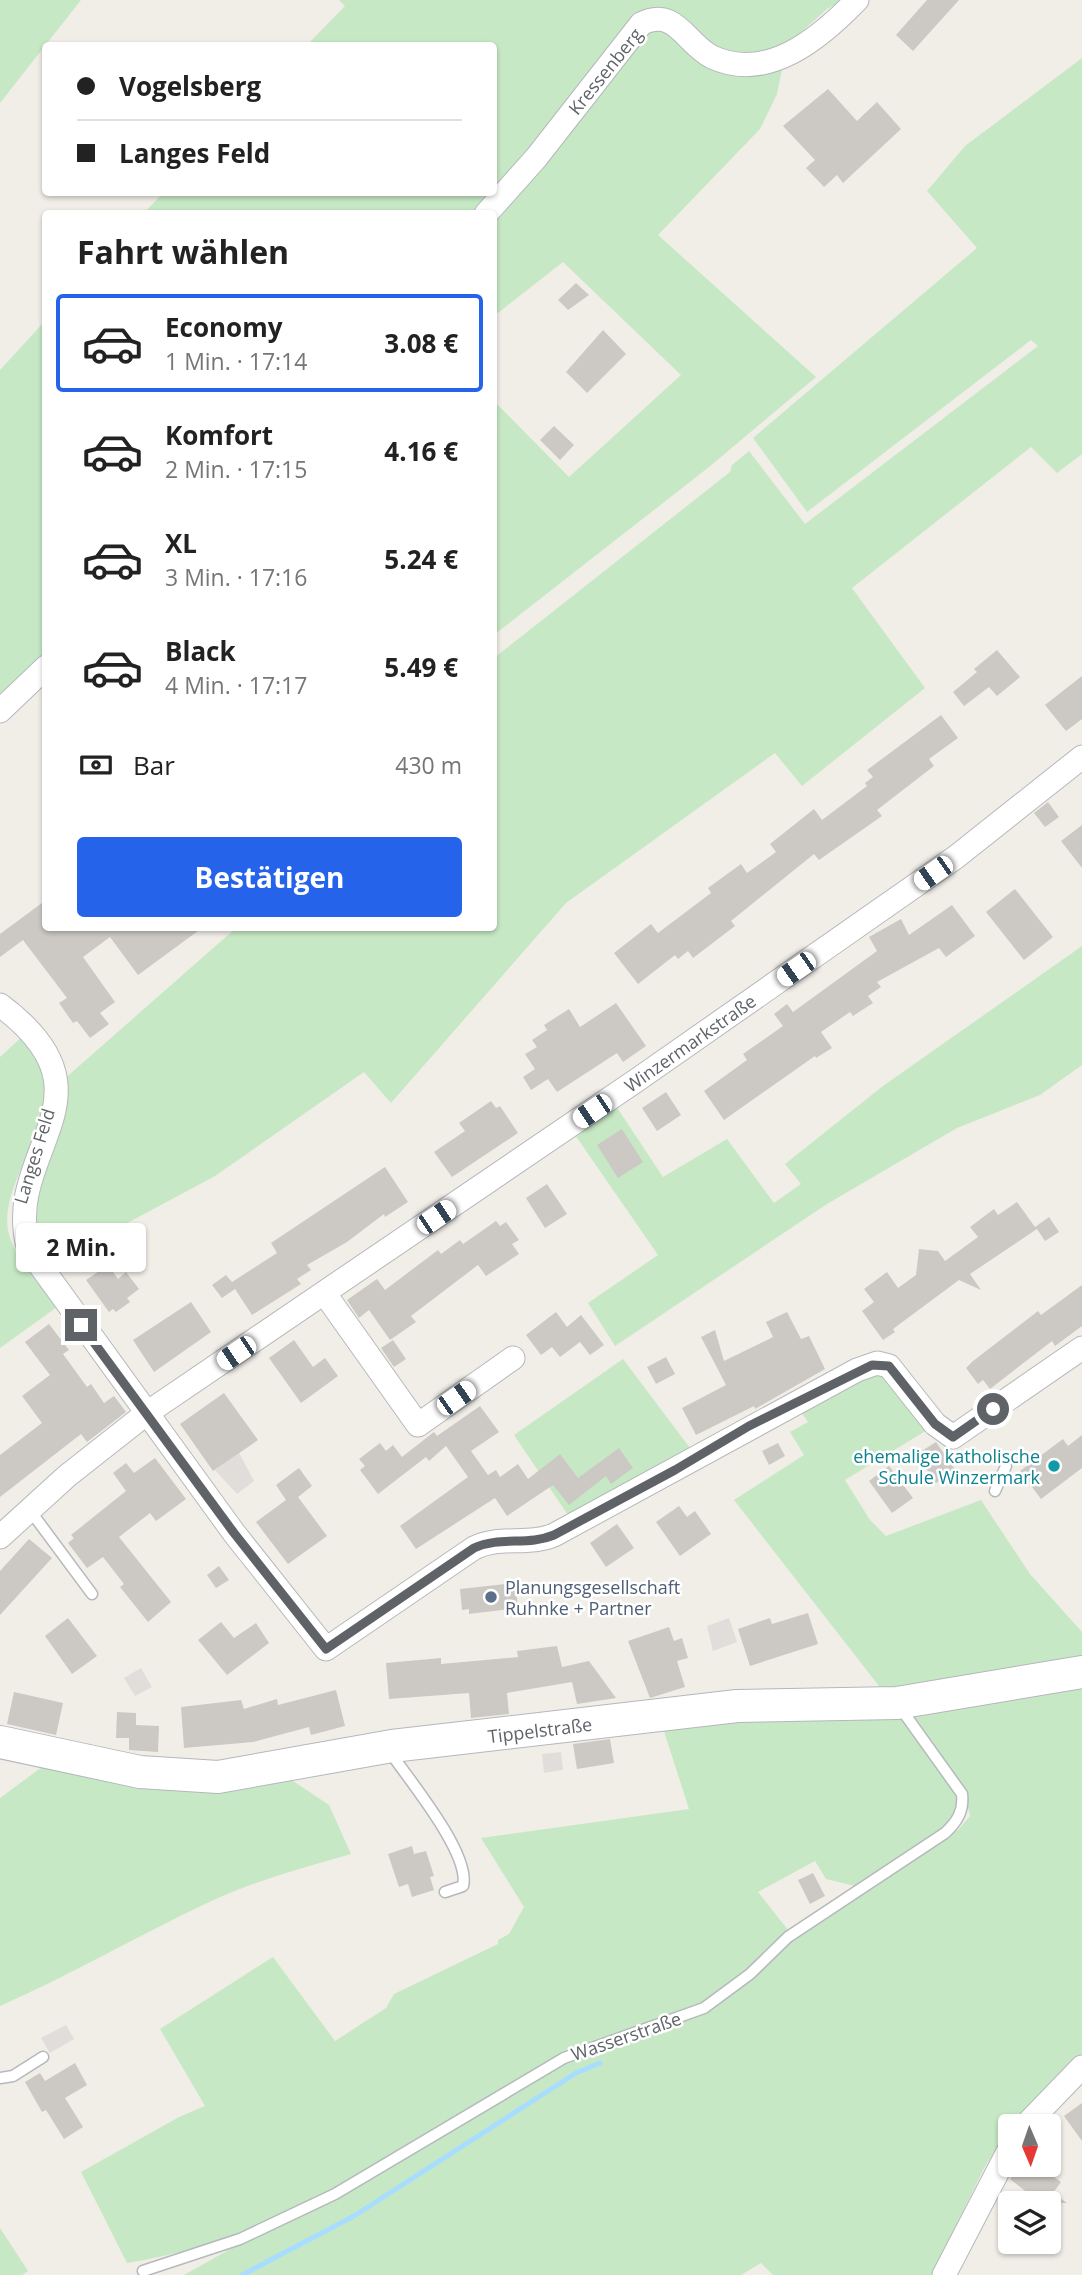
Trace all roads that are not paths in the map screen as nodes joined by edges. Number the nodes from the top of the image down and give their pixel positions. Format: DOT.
graph roads {
  1 [pos="857,0"];
  2 [pos="490,210"];
  3 [pos="42,670"];
  4 [pos="3,702"];
  5 [pos="1082,757"];
  6 [pos="0,1005"];
  7 [pos="325,1294"];
  8 [pos="1082,1348"];
  9 [pos="513,1358"];
  10 [pos="147,1413"];
  11 [pos="1006,1466"];
  12 [pos="995,1491"];
  13 [pos="29,1508"];
  14 [pos="0,1537"];
  15 [pos="92,1594"];
  16 [pos="1082,1672"];
  17 [pos="897,1703"];
  18 [pos="0,1742"];
  19 [pos="386,1747"];
  20 [pos="445,1892"];
  21 [pos="43,2057"];
  22 [pos="1082,2067"];
  23 [pos="0,2077"];
  24 [pos="1037,2114"];
  25 [pos="998,2171"];
  26 [pos="143,2272"];
  27 [pos="944,2275"];
  1 -- 2 [label="street, Kressenberg"];
  3 -- 4 [label="street"];
  5 -- 7 [label="street, Winzermarkstraße"];
  6 -- 10 [label="street, Langes Feld"];
  7 -- 9 [label="street"];
  7 -- 10 [label="street, Winzermarkstraße"];
  8 -- 10 [label="street, Langes Feld"];
  10 -- 13 [label="street, Winzermarkstraße"];
  11 -- 12 [label="lane"];
  13 -- 14 [label="street, Winzermarkstraße"];
  13 -- 15 [label="lane"];
  16 -- 17 [label="street, Tippelstraße"];
  17 -- 19 [label="street, Tippelstraße"];
  17 -- 26 [label="lane, Wasserstraße"];
  18 -- 19 [label="street, Tippelstraße"];
  19 -- 20 [label="lane"];
  21 -- 23 [label="lane"];
  22 -- 24 [label="street"];
  25 -- 27 [label="street"];
}
